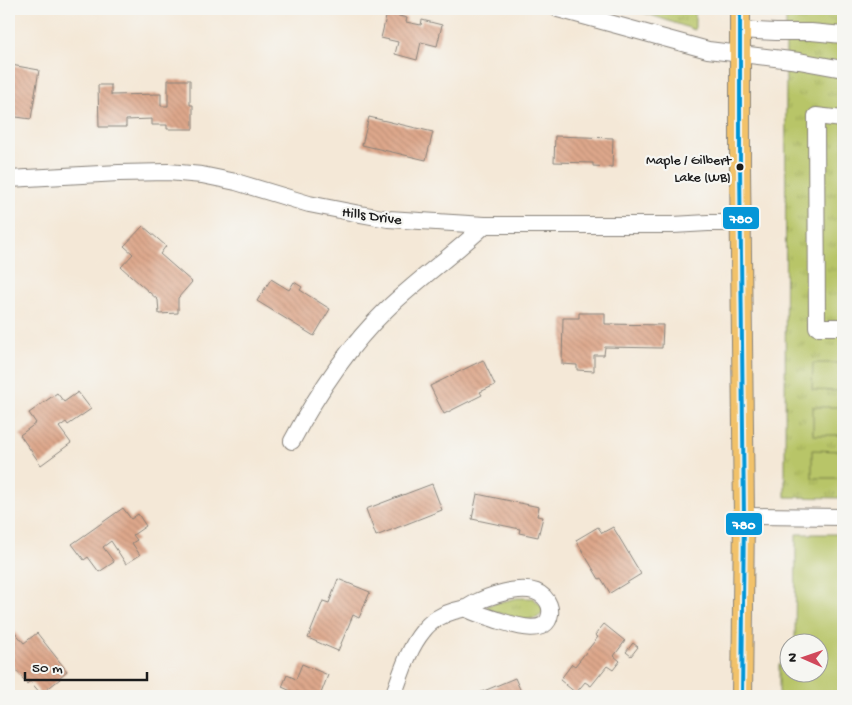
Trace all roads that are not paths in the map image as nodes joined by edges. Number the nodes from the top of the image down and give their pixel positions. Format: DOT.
graph roads {
  1 [pos="558,9"];
  2 [pos="740,9"];
  3 [pos="740,30"];
  4 [pos="843,35"];
  5 [pos="740,54"];
  6 [pos="843,69"];
  7 [pos="843,119"];
  8 [pos="9,179"];
  9 [pos="741,223"];
  10 [pos="485,225"];
  11 [pos="843,327"];
  12 [pos="292,441"];
  13 [pos="744,516"];
  14 [pos="843,517"];
  15 [pos="465,608"];
  16 [pos="393,696"];
  17 [pos="742,696"];
  1 -- 5 [label="street"];
  2 -- 3 [label="main road"];
  3 -- 4 [label="street"];
  3 -- 5 [label="main road"];
  5 -- 6 [label="street"];
  5 -- 9 [label="main road"];
  7 -- 11 [label="street"];
  8 -- 10 [label="street, Hills Drive"];
  9 -- 10 [label="street, Hills Drive"];
  9 -- 13 [label="main road"];
  10 -- 12 [label="street"];
  13 -- 14 [label="street"];
  13 -- 17 [label="main road"];
  15 -- 16 [label="street"];
}
